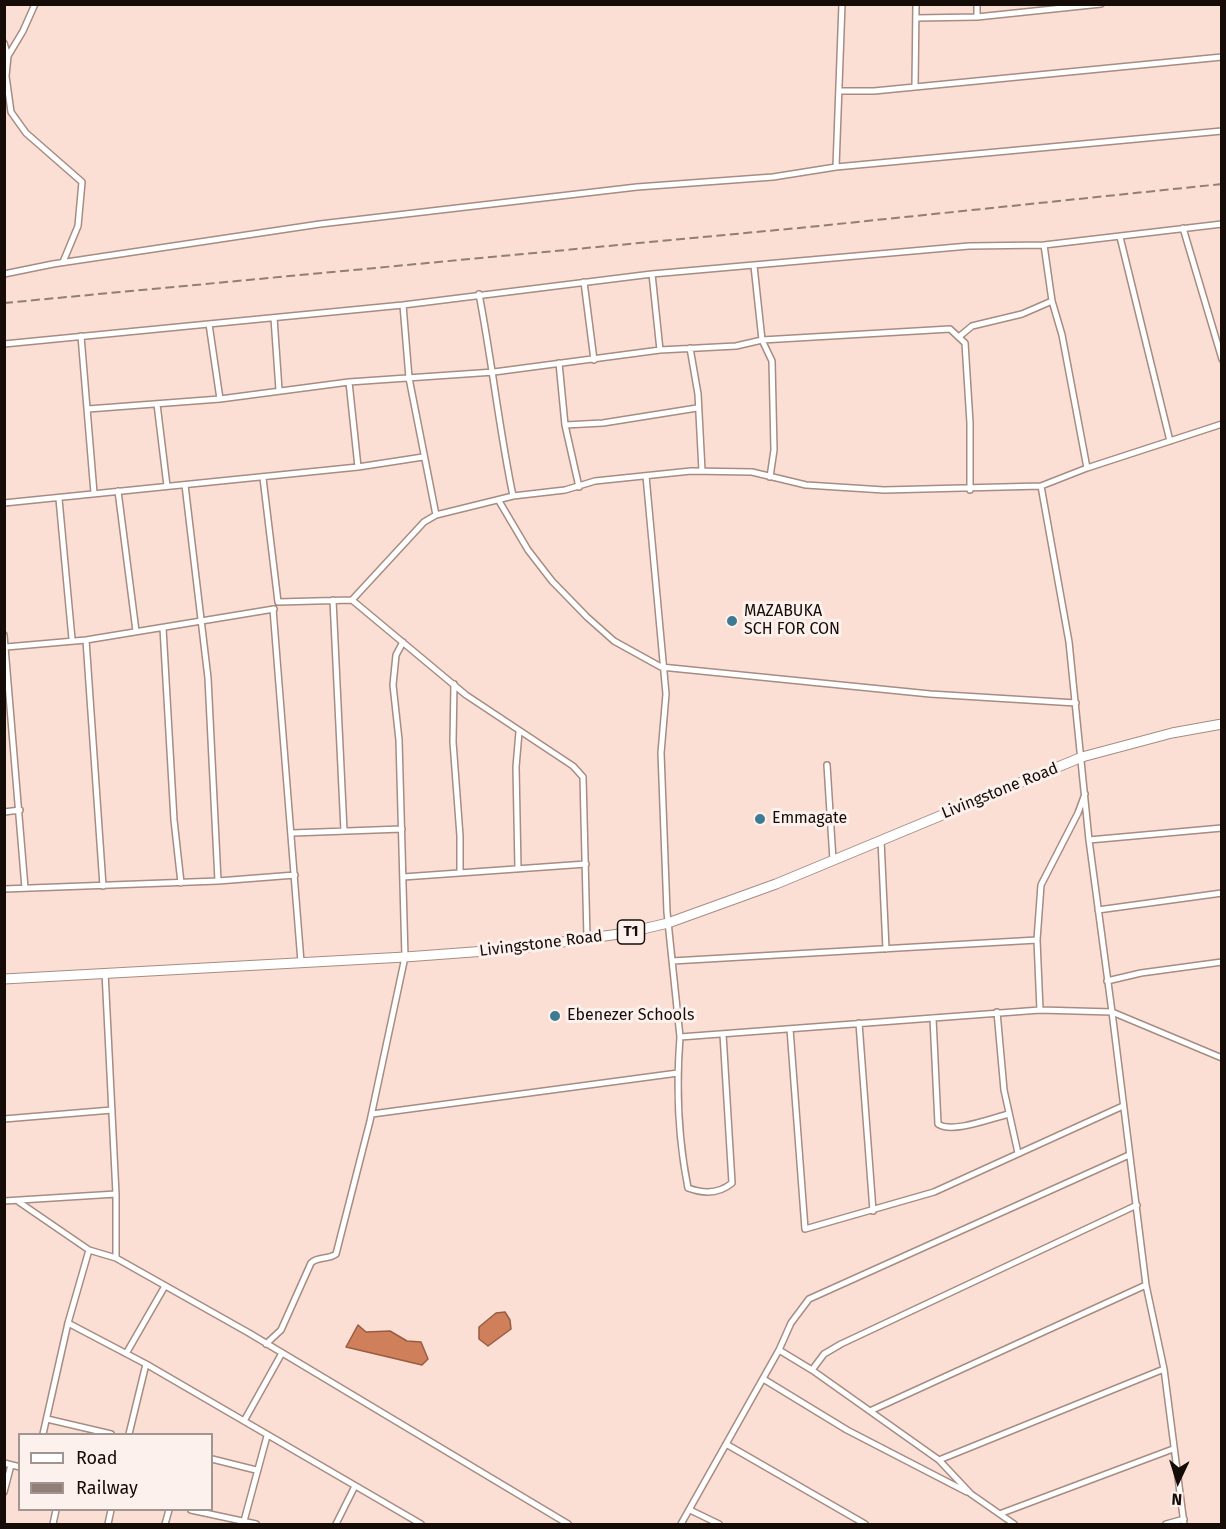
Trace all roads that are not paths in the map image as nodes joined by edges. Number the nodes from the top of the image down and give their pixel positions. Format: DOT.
graph roads {
  1 [pos="35,4"];
  2 [pos="842,4"];
  3 [pos="916,4"];
  4 [pos="977,4"];
  5 [pos="1101,4"];
  6 [pos="1047,7"];
  7 [pos="977,17"];
  8 [pos="916,18"];
  9 [pos="4,43"];
  10 [pos="8,56"];
  11 [pos="1221,57"];
  12 [pos="915,87"];
  13 [pos="840,92"];
  14 [pos="1221,131"];
  15 [pos="836,167"];
  16 [pos="1221,224"];
  17 [pos="1184,228"];
  18 [pos="1120,237"];
  19 [pos="1044,245"];
  20 [pos="63,262"];
  21 [pos="754,266"];
  22 [pos="4,274"];
  23 [pos="652,274"];
  24 [pos="584,282"];
  25 [pos="479,294"];
  26 [pos="1052,301"];
  27 [pos="403,305"];
  28 [pos="274,318"];
  29 [pos="209,324"];
  30 [pos="81,336"];
  31 [pos="960,336"];
  32 [pos="762,340"];
  33 [pos="4,344"];
  34 [pos="690,348"];
  35 [pos="660,350"];
  36 [pos="1221,359"];
  37 [pos="594,360"];
  38 [pos="559,363"];
  39 [pos="494,372"];
  40 [pos="409,378"];
  41 [pos="349,382"];
  42 [pos="279,390"];
  43 [pos="220,399"];
  44 [pos="158,404"];
  45 [pos="697,408"];
  46 [pos="88,409"];
  47 [pos="1221,424"];
  48 [pos="565,425"];
  49 [pos="1170,441"];
  50 [pos="423,457"];
  51 [pos="358,467"];
  52 [pos="1087,468"];
  53 [pos="702,471"];
  54 [pos="646,476"];
  55 [pos="770,477"];
  56 [pos="263,478"];
  57 [pos="185,485"];
  58 [pos="167,486"];
  59 [pos="1041,486"];
  60 [pos="579,487"];
  61 [pos="970,490"];
  62 [pos="118,491"];
  63 [pos="94,493"];
  64 [pos="513,496"];
  65 [pos="59,499"];
  66 [pos="499,501"];
  67 [pos="4,503"];
  68 [pos="436,515"];
  69 [pos="333,600"];
  70 [pos="352,600"];
  71 [pos="278,602"];
  72 [pos="273,609"];
  73 [pos="202,622"];
  74 [pos="163,628"];
  75 [pos="136,631"];
  76 [pos="4,635"];
  77 [pos="72,639"];
  78 [pos="86,640"];
  79 [pos="403,642"];
  80 [pos="6,647"];
  81 [pos="661,667"];
  82 [pos="454,684"];
  83 [pos="1076,703"];
  84 [pos="1221,724"];
  85 [pos="519,732"];
  86 [pos="1082,757"];
  87 [pos="827,765"];
  88 [pos="1086,790"];
  89 [pos="20,810"];
  90 [pos="4,812"];
  91 [pos="1221,828"];
  92 [pos="402,829"];
  93 [pos="344,831"];
  94 [pos="292,833"];
  95 [pos="881,840"];
  96 [pos="1089,840"];
  97 [pos="833,860"];
  98 [pos="586,864"];
  99 [pos="518,869"];
  100 [pos="460,873"];
  101 [pos="295,875"];
  102 [pos="403,877"];
  103 [pos="218,881"];
  104 [pos="181,883"];
  105 [pos="103,886"];
  106 [pos="25,888"];
  107 [pos="4,889"];
  108 [pos="1221,894"];
  109 [pos="1098,910"];
  110 [pos="669,922"];
  111 [pos="587,940"];
  112 [pos="1037,940"];
  113 [pos="886,950"];
  114 [pos="405,957"];
  115 [pos="672,961"];
  116 [pos="301,962"];
  117 [pos="1221,962"];
  118 [pos="105,972"];
  119 [pos="4,979"];
  120 [pos="1107,981"];
  121 [pos="1040,1010"];
  122 [pos="997,1012"];
  123 [pos="1112,1012"];
  124 [pos="933,1018"];
  125 [pos="859,1023"];
  126 [pos="790,1029"];
  127 [pos="723,1034"];
  128 [pos="680,1038"];
  129 [pos="1221,1058"];
  130 [pos="678,1073"];
  131 [pos="1123,1106"];
  132 [pos="112,1110"];
  133 [pos="372,1114"];
  134 [pos="1009,1114"];
  135 [pos="4,1119"];
  136 [pos="1018,1153"];
  137 [pos="1129,1155"];
  138 [pos="116,1194"];
  139 [pos="4,1201"];
  140 [pos="18,1202"];
  141 [pos="1137,1205"];
  142 [pos="873,1210"];
  143 [pos="89,1250"];
  144 [pos="116,1258"];
  145 [pos="1146,1285"];
  146 [pos="165,1286"];
  147 [pos="68,1323"];
  148 [pos="266,1344"];
  149 [pos="780,1350"];
  150 [pos="127,1352"];
  151 [pos="282,1353"];
  152 [pos="146,1364"];
  153 [pos="1164,1369"];
  154 [pos="812,1370"];
  155 [pos="765,1380"];
  156 [pos="870,1411"];
  157 [pos="47,1419"];
  158 [pos="244,1421"];
  159 [pos="43,1433"];
  160 [pos="107,1433"];
  161 [pos="129,1433"];
  162 [pos="267,1436"];
  163 [pos="726,1444"];
  164 [pos="1173,1449"];
  165 [pos="213,1459"];
  166 [pos="939,1460"];
  167 [pos="8,1464"];
  168 [pos="256,1470"];
  169 [pos="355,1486"];
  170 [pos="4,1492"];
  171 [pos="971,1494"];
  172 [pos="690,1510"];
  173 [pos="199,1511"];
  174 [pos="1002,1514"];
  175 [pos="222,1517"];
  176 [pos="244,1521"];
  177 [pos="1184,1522"];
  178 [pos="220,1524"];
  179 [pos="256,1524"];
  180 [pos="336,1524"];
  181 [pos="420,1524"];
  182 [pos="568,1524"];
  183 [pos="681,1524"];
  184 [pos="719,1524"];
  185 [pos="865,1524"];
  186 [pos="1014,1524"];
  187 [pos="1166,1524"];
  1 -- 10 [label="street"];
  2 -- 13 [label="street"];
  3 -- 8 [label="street"];
  4 -- 7 [label="street"];
  5 -- 6 [label="street"];
  6 -- 7 [label="street"];
  7 -- 8 [label="street"];
  8 -- 12 [label="street"];
  9 -- 10 [label="street"];
  10 -- 20 [label="street"];
  11 -- 12 [label="street"];
  12 -- 13 [label="street"];
  13 -- 15 [label="street"];
  14 -- 15 [label="street"];
  15 -- 20 [label="street"];
  16 -- 17 [label="street"];
  17 -- 18 [label="street"];
  17 -- 36 [label="street"];
  18 -- 19 [label="street"];
  18 -- 49 [label="street"];
  19 -- 21 [label="street"];
  19 -- 26 [label="street"];
  20 -- 22 [label="street"];
  21 -- 23 [label="street"];
  21 -- 32 [label="street"];
  23 -- 24 [label="street"];
  23 -- 35 [label="street"];
  24 -- 25 [label="street"];
  24 -- 37 [label="street"];
  25 -- 27 [label="street"];
  25 -- 39 [label="street"];
  26 -- 31 [label="street"];
  26 -- 52 [label="street"];
  27 -- 28 [label="street"];
  27 -- 40 [label="street"];
  28 -- 29 [label="street"];
  28 -- 42 [label="street"];
  29 -- 30 [label="street"];
  29 -- 43 [label="street"];
  30 -- 33 [label="street"];
  30 -- 46 [label="street"];
  31 -- 32 [label="street"];
  31 -- 61 [label="street"];
  32 -- 34 [label="street"];
  32 -- 55 [label="street"];
  34 -- 35 [label="street"];
  34 -- 45 [label="street"];
  35 -- 37 [label="street"];
  37 -- 38 [label="street"];
  38 -- 39 [label="street"];
  38 -- 48 [label="street"];
  39 -- 40 [label="street"];
  39 -- 64 [label="street"];
  40 -- 41 [label="street"];
  40 -- 50 [label="street"];
  41 -- 42 [label="street"];
  41 -- 51 [label="street"];
  42 -- 43 [label="street"];
  43 -- 44 [label="street"];
  44 -- 46 [label="street"];
  44 -- 58 [label="street"];
  45 -- 48 [label="street"];
  45 -- 53 [label="street"];
  46 -- 63 [label="street"];
  47 -- 49 [label="street"];
  48 -- 60 [label="street"];
  49 -- 52 [label="street"];
  50 -- 51 [label="street"];
  50 -- 68 [label="street"];
  51 -- 56 [label="street"];
  52 -- 59 [label="street"];
  53 -- 54 [label="street"];
  53 -- 55 [label="street"];
  54 -- 60 [label="street"];
  54 -- 81 [label="street"];
  55 -- 61 [label="street"];
  56 -- 57 [label="street"];
  56 -- 71 [label="street"];
  57 -- 58 [label="street"];
  57 -- 73 [label="street"];
  58 -- 62 [label="street"];
  59 -- 61 [label="street"];
  59 -- 83 [label="street"];
  60 -- 64 [label="street"];
  62 -- 63 [label="street"];
  62 -- 75 [label="street"];
  63 -- 65 [label="street"];
  64 -- 66 [label="street"];
  65 -- 67 [label="street"];
  65 -- 77 [label="street"];
  66 -- 68 [label="street"];
  66 -- 81 [label="street"];
  68 -- 70 [label="street"];
  69 -- 70 [label="street"];
  69 -- 71 [label="street"];
  69 -- 93 [label="street"];
  70 -- 79 [label="street"];
  71 -- 72 [label="street"];
  72 -- 73 [label="street"];
  72 -- 94 [label="street"];
  73 -- 74 [label="street"];
  73 -- 103 [label="street"];
  74 -- 75 [label="street"];
  74 -- 104 [label="street"];
  75 -- 78 [label="street"];
  76 -- 80 [label="street"];
  77 -- 78 [label="street"];
  77 -- 80 [label="street"];
  78 -- 105 [label="street"];
  79 -- 82 [label="street"];
  79 -- 92 [label="street"];
  80 -- 89 [label="street"];
  81 -- 83 [label="street"];
  81 -- 110 [label="street"];
  82 -- 85 [label="street"];
  82 -- 100 [label="street"];
  83 -- 86 [label="street"];
  84 -- 86 [label="highway, Livingstone Road / T1"];
  85 -- 98 [label="street"];
  85 -- 99 [label="street"];
  86 -- 88 [label="street"];
  86 -- 95 [label="highway, Livingstone Road / T1"];
  87 -- 97 [label="street"];
  88 -- 96 [label="street"];
  88 -- 112 [label="street"];
  89 -- 90 [label="street"];
  89 -- 106 [label="street"];
  91 -- 96 [label="street"];
  92 -- 93 [label="street"];
  92 -- 102 [label="street"];
  93 -- 94 [label="street"];
  94 -- 101 [label="street"];
  95 -- 97 [label="highway, Livingstone Road / T1"];
  95 -- 113 [label="street"];
  96 -- 109 [label="street"];
  97 -- 110 [label="highway, Livingstone Road / T1"];
  98 -- 99 [label="street"];
  98 -- 111 [label="street"];
  99 -- 100 [label="street"];
  100 -- 102 [label="street"];
  101 -- 103 [label="street"];
  101 -- 116 [label="street"];
  102 -- 114 [label="street"];
  103 -- 104 [label="street"];
  104 -- 105 [label="street"];
  105 -- 106 [label="street"];
  106 -- 107 [label="street"];
  108 -- 109 [label="street"];
  109 -- 120 [label="street"];
  110 -- 111 [label="highway, Livingstone Road / T1"];
  110 -- 115 [label="street"];
  111 -- 114 [label="highway, Livingstone Road / T1"];
  112 -- 113 [label="street"];
  112 -- 121 [label="street"];
  113 -- 115 [label="street"];
  114 -- 116 [label="highway, Livingstone Road / T1"];
  114 -- 133 [label="street"];
  115 -- 128 [label="street"];
  116 -- 118 [label="highway, Livingstone Road / T1"];
  117 -- 120 [label="street"];
  118 -- 119 [label="highway, Livingstone Road / T1"];
  118 -- 132 [label="street"];
  120 -- 123 [label="street"];
  121 -- 122 [label="street"];
  121 -- 123 [label="street"];
  122 -- 124 [label="street"];
  122 -- 134 [label="street"];
  123 -- 129 [label="street"];
  123 -- 131 [label="street"];
  124 -- 125 [label="street"];
  124 -- 134 [label="street"];
  125 -- 126 [label="street"];
  125 -- 142 [label="street"];
  126 -- 127 [label="street"];
  126 -- 142 [label="street"];
  127 -- 128 [label="street"];
  127 -- 130 [label="street"];
  128 -- 130 [label="street"];
  130 -- 133 [label="street"];
  131 -- 136 [label="street"];
  131 -- 137 [label="street"];
  132 -- 135 [label="street"];
  132 -- 138 [label="street"];
  133 -- 148 [label="street"];
  134 -- 136 [label="street"];
  136 -- 142 [label="street"];
  137 -- 141 [label="street"];
  137 -- 149 [label="street"];
  138 -- 140 [label="street"];
  138 -- 144 [label="street"];
  139 -- 140 [label="street"];
  140 -- 143 [label="street"];
  141 -- 145 [label="street"];
  141 -- 154 [label="street"];
  143 -- 144 [label="street"];
  143 -- 147 [label="street"];
  144 -- 146 [label="street"];
  145 -- 153 [label="street"];
  145 -- 156 [label="street"];
  146 -- 148 [label="street"];
  146 -- 150 [label="street"];
  147 -- 150 [label="street"];
  147 -- 157 [label="street"];
  148 -- 151 [label="street"];
  149 -- 154 [label="street"];
  149 -- 155 [label="street"];
  150 -- 152 [label="street"];
  151 -- 158 [label="street"];
  151 -- 182 [label="street"];
  152 -- 158 [label="street"];
  152 -- 161 [label="street"];
  153 -- 164 [label="street"];
  153 -- 166 [label="street"];
  154 -- 156 [label="street"];
  155 -- 163 [label="street"];
  155 -- 171 [label="street"];
  156 -- 166 [label="street"];
  157 -- 159 [label="street"];
  157 -- 160 [label="street"];
  158 -- 162 [label="street"];
  162 -- 168 [label="street"];
  162 -- 169 [label="street"];
  163 -- 172 [label="street"];
  163 -- 185 [label="street"];
  164 -- 174 [label="street"];
  164 -- 177 [label="street"];
  165 -- 168 [label="street"];
  166 -- 171 [label="street"];
  167 -- 170 [label="street"];
  168 -- 176 [label="street"];
  169 -- 180 [label="street"];
  169 -- 181 [label="street"];
  171 -- 174 [label="street"];
  172 -- 183 [label="street"];
  172 -- 184 [label="street"];
  173 -- 175 [label="street"];
  174 -- 186 [label="street"];
  175 -- 176 [label="street"];
  175 -- 178 [label="street"];
  176 -- 179 [label="street"];
  177 -- 187 [label="street"];
}
